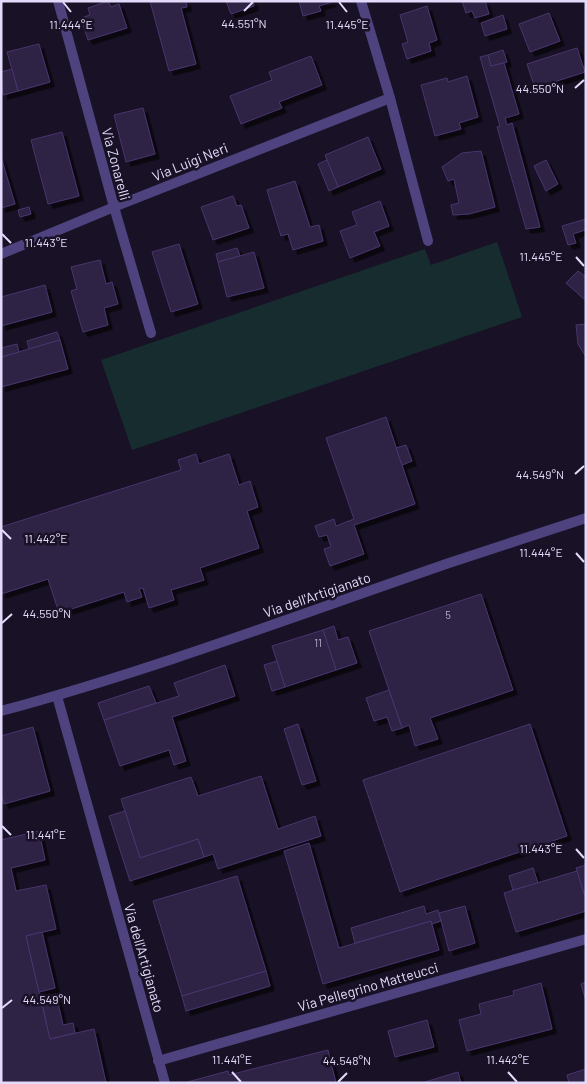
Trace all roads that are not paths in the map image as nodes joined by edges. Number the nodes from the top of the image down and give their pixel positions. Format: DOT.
graph roads {
  1 [pos="58,1"];
  2 [pos="361,1"];
  3 [pos="390,98"];
  4 [pos="114,207"];
  5 [pos="428,241"];
  6 [pos="1,254"];
  7 [pos="151,333"];
  8 [pos="586,518"];
  9 [pos="57,696"];
  10 [pos="1,711"];
  11 [pos="586,939"];
  12 [pos="158,1061"];
  13 [pos="164,1083"];
  1 -- 4 [label="street, Via Zonarelli"];
  2 -- 3 [label="street"];
  3 -- 4 [label="street, Via Luigi Neri"];
  3 -- 5 [label="street"];
  4 -- 6 [label="street, Via Luigi Neri"];
  4 -- 7 [label="street, Via Zonarelli"];
  8 -- 9 [label="street, Via dell'Artigianato"];
  9 -- 10 [label="street, Via dell'Artigianato"];
  9 -- 12 [label="street, Via dell'Artigianato"];
  11 -- 12 [label="street, Via Pellegrino Matteucci"];
  12 -- 13 [label="street, Via dell'Artigianato"];
}
